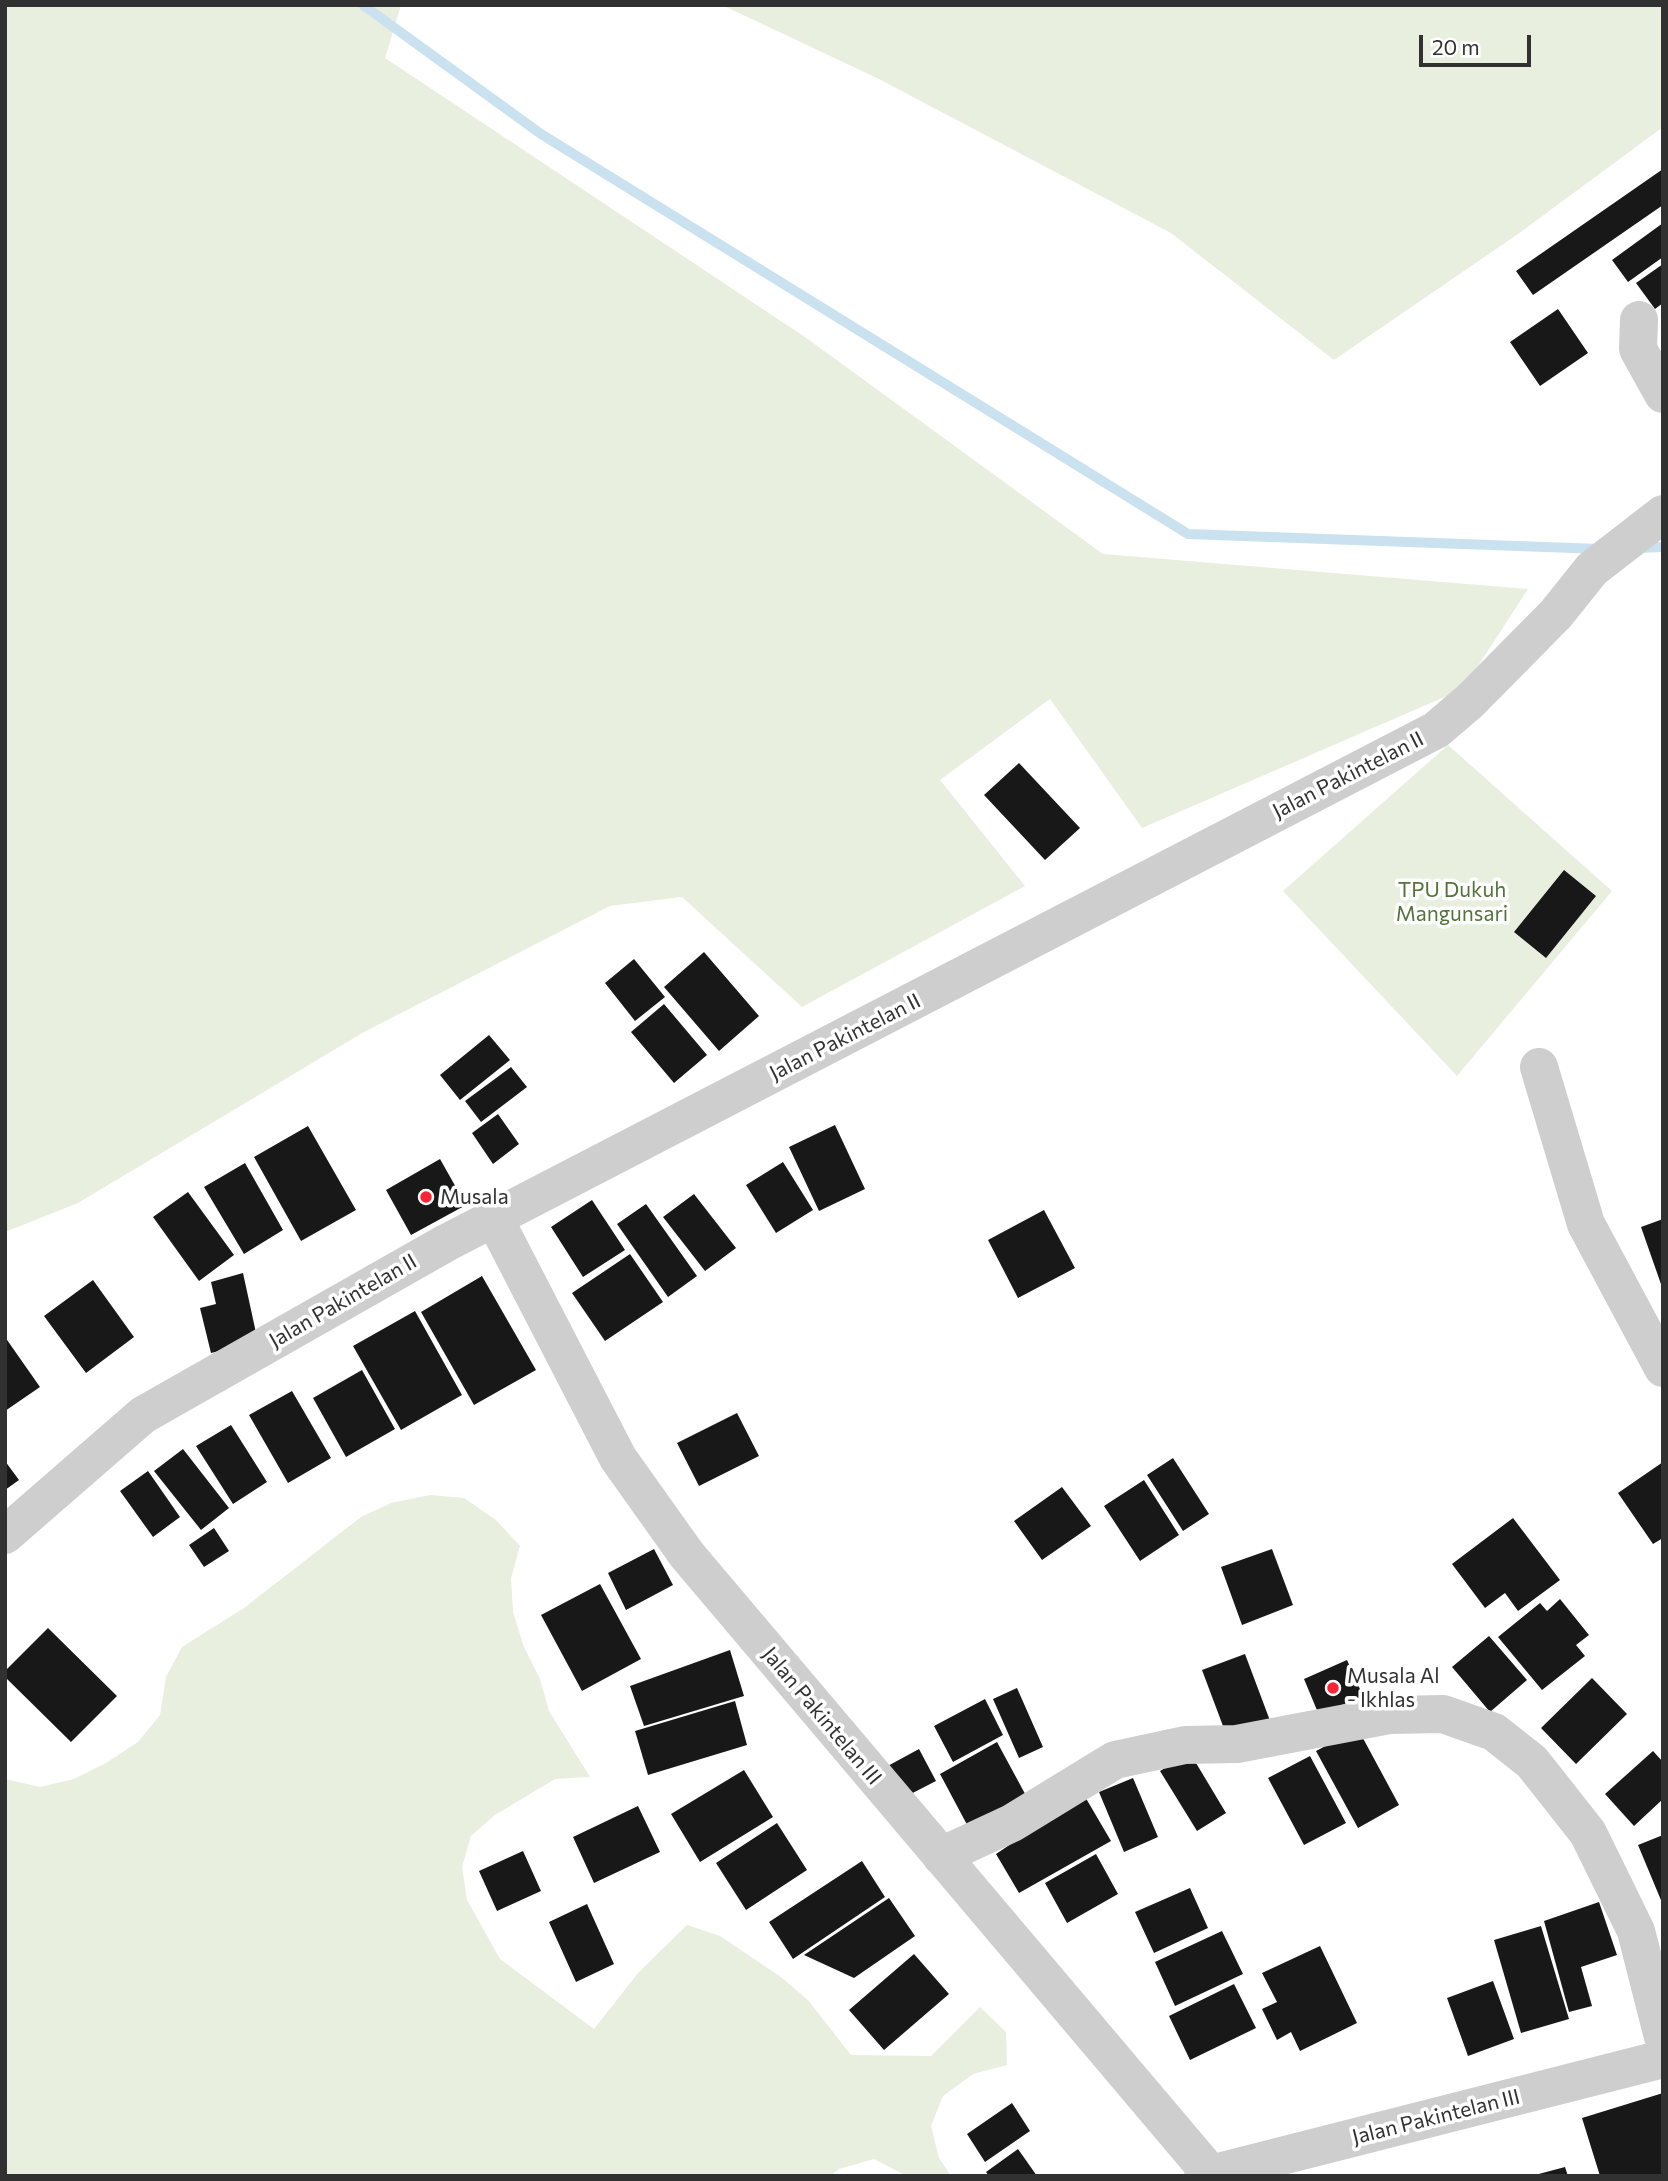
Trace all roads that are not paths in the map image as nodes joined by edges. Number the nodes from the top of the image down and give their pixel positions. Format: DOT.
graph roads {
  1 [pos="1639,320"];
  2 [pos="1663,394"];
  3 [pos="1653,523"];
  4 [pos="1539,1068"];
  5 [pos="494,1219"];
  6 [pos="1663,1368"];
  7 [pos="5,1535"];
  8 [pos="940,1856"];
  9 [pos="1663,2037"];
  10 [pos="1663,2059"];
  11 [pos="1206,2174"];
  1 -- 2 [label="street"];
  3 -- 5 [label="street, Jalan Pakintelan II"];
  4 -- 6 [label="street"];
  5 -- 7 [label="street, Jalan Pakintelan II"];
  5 -- 8 [label="street, Jalan Pakintelan III"];
  8 -- 9 [label="street"];
  8 -- 11 [label="street, Jalan Pakintelan III"];
  10 -- 11 [label="street, Jalan Pakintelan III"];
}
